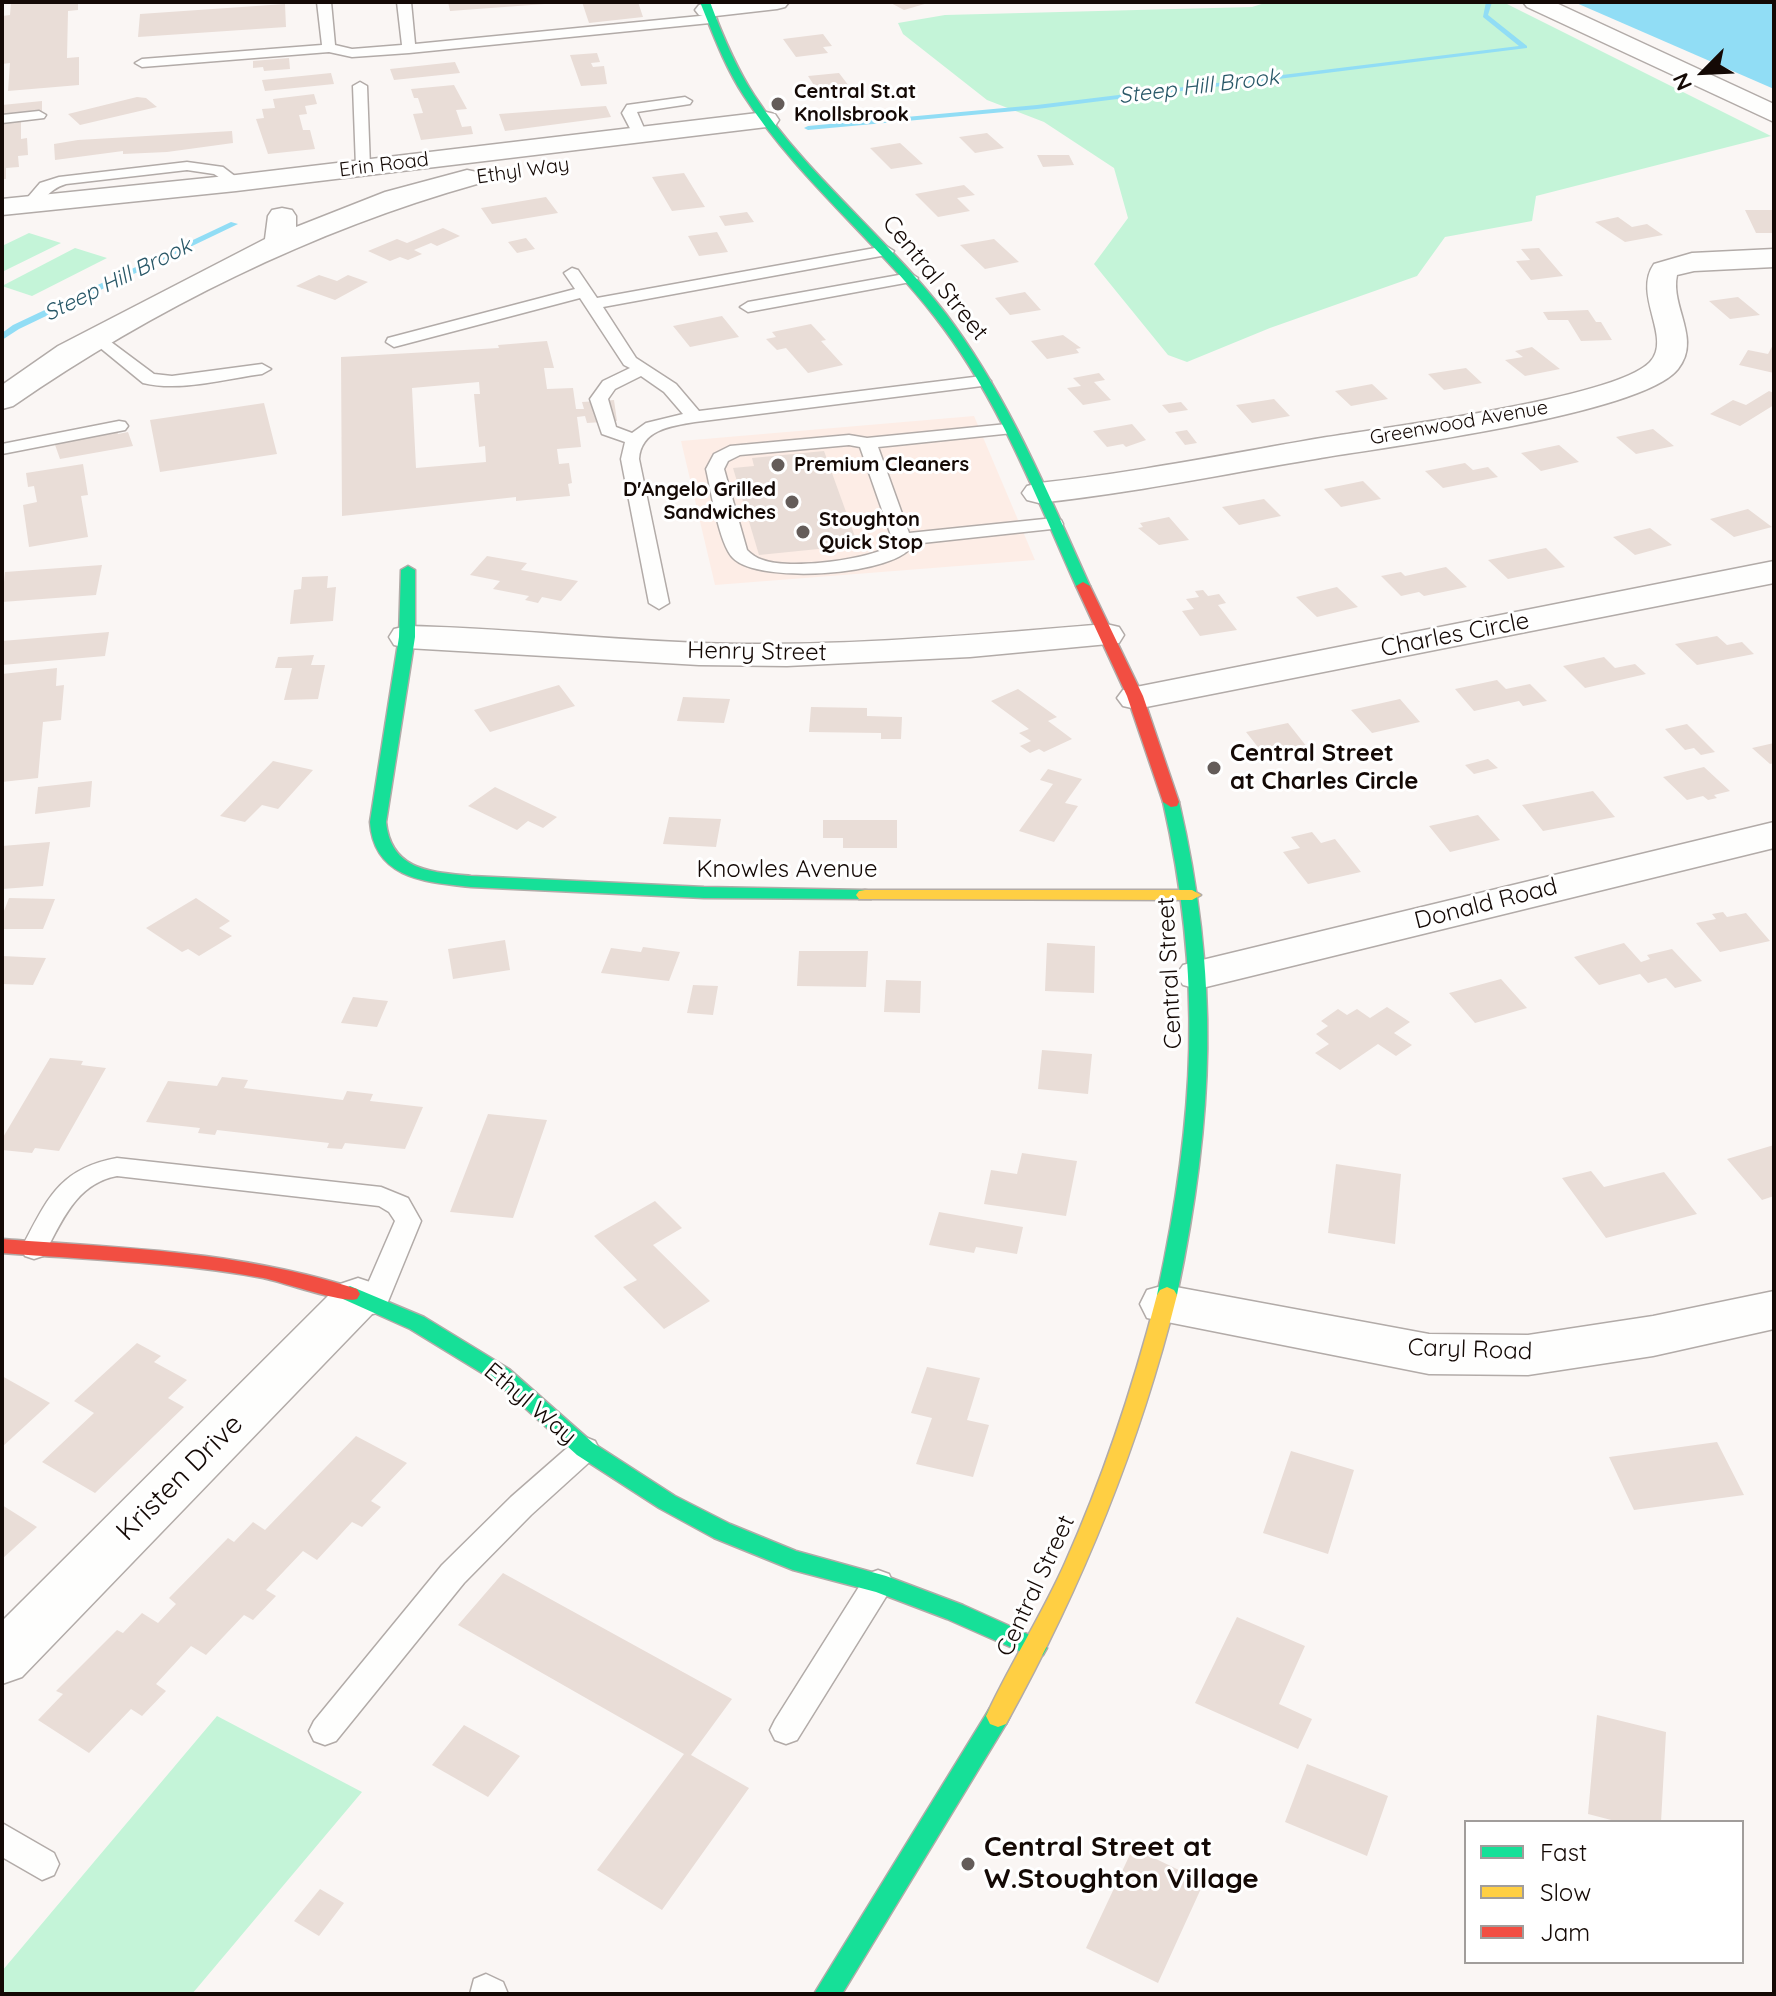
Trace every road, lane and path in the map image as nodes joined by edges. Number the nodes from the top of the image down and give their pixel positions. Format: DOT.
graph roads {
  1 [pos="324,2"];
  2 [pos="404,2"];
  3 [pos="777,2"];
  4 [pos="1535,2"];
  5 [pos="707,10"];
  6 [pos="329,48"];
  7 [pos="409,49"];
  8 [pos="142,63"];
  9 [pos="360,86"];
  10 [pos="685,101"];
  11 [pos="1774,114"];
  12 [pos="39,115"];
  13 [pos="2,119"];
  14 [pos="773,129"];
  15 [pos="640,135"];
  16 [pos="363,167"];
  17 [pos="236,183"];
  18 [pos="2,207"];
  19 [pos="277,244"];
  20 [pos="886,251"];
  21 [pos="1774,258"];
  22 [pos="572,273"];
  23 [pos="910,278"];
  24 [pos="588,298"];
  25 [pos="748,307"];
  26 [pos="99,338"];
  27 [pos="394,342"];
  28 [pos="262,369"];
  29 [pos="640,370"];
  30 [pos="982,381"];
  31 [pos="2,399"];
  32 [pos="695,417"];
  33 [pos="119,426"];
  34 [pos="1007,429"];
  35 [pos="633,439"];
  36 [pos="867,443"];
  37 [pos="2,449"];
  38 [pos="1039,493"];
  39 [pos="1054,524"];
  40 [pos="902,539"];
  41 [pos="408,570"];
  42 [pos="1774,572"];
  43 [pos="659,603"];
  44 [pos="1106,635"];
  45 [pos="407,637"];
  46 [pos="1136,698"];
  47 [pos="1774,835"];
  48 [pos="1192,895"];
  49 [pos="1198,975"];
  50 [pos="2,1246"];
  51 [pos="34,1249"];
  52 [pos="366,1301"];
  53 [pos="1165,1304"];
  54 [pos="1774,1310"];
  55 [pos="585,1449"];
  56 [pos="878,1583"];
  57 [pos="1035,1648"];
  58 [pos="2,1659"];
  59 [pos="786,1730"];
  60 [pos="325,1731"];
  61 [pos="2,1838"];
  62 [pos="42,1864"];
  63 [pos="827,1994"];
  1 -- 6 [label="lane"];
  2 -- 7 [label="lane"];
  3 -- 5 [label="street"];
  4 -- 11 [label="street"];
  5 -- 7 [label="lane"];
  5 -- 14 [label="main road, Central Street"];
  6 -- 7 [label="lane"];
  6 -- 8 [label="lane"];
  9 -- 16 [label="lane"];
  10 -- 15 [label="lane"];
  12 -- 13 [label="lane"];
  14 -- 15 [label="street, Erin Road"];
  14 -- 19 [label="street, Ethyl Way"];
  14 -- 20 [label="main road, Central Street"];
  15 -- 16 [label="street, Erin Road"];
  16 -- 17 [label="street, Erin Road"];
  17 -- 18 [label="street, Erin Road"];
  17 -- 19 [label="street"];
  19 -- 26 [label="street, Ethyl Way"];
  20 -- 23 [label="main road, Central Street"];
  20 -- 24 [label="lane"];
  21 -- 38 [label="street, Greenwood Avenue"];
  22 -- 24 [label="lane"];
  23 -- 25 [label="lane"];
  23 -- 30 [label="main road, Central Street"];
  24 -- 27 [label="lane"];
  24 -- 29 [label="lane"];
  26 -- 28 [label="lane"];
  26 -- 31 [label="street, Ethyl Way"];
  29 -- 32 [label="lane"];
  29 -- 35 [label="lane"];
  30 -- 32 [label="lane"];
  30 -- 34 [label="main road, Central Street"];
  32 -- 35 [label="lane"];
  33 -- 37 [label="lane"];
  34 -- 36 [label="lane"];
  34 -- 38 [label="main road, Central Street"];
  35 -- 43 [label="lane"];
  36 -- 40 [label="lane"];
  36 -- 40 [label="lane"];
  38 -- 39 [label="main road, Central Street"];
  39 -- 40 [label="lane"];
  39 -- 44 [label="main road, Central Street"];
  41 -- 45 [label="main road"];
  42 -- 46 [label="street, Charles Circle"];
  44 -- 45 [label="street, Henry Street"];
  44 -- 46 [label="main road, Central Street"];
  45 -- 48 [label="main road, Knowles Avenue"];
  46 -- 48 [label="main road, Central Street"];
  47 -- 49 [label="street, Donald Road"];
  48 -- 49 [label="main road, Central Street"];
  49 -- 53 [label="main road, Central Street"];
  50 -- 51 [label="main road, Ethyl Way"];
  51 -- 52 [label="main road, Ethyl Way"];
  51 -- 52 [label="lane"];
  52 -- 55 [label="main road, Ethyl Way"];
  52 -- 58 [label="street, Kristen Drive"];
  53 -- 54 [label="street, Caryl Road"];
  53 -- 57 [label="main road, Central Street"];
  55 -- 56 [label="main road, Ethyl Way"];
  55 -- 60 [label="lane"];
  56 -- 57 [label="main road, Ethyl Way"];
  56 -- 59 [label="lane"];
  57 -- 63 [label="main road, Central Street"];
  61 -- 62 [label="lane"];
}
